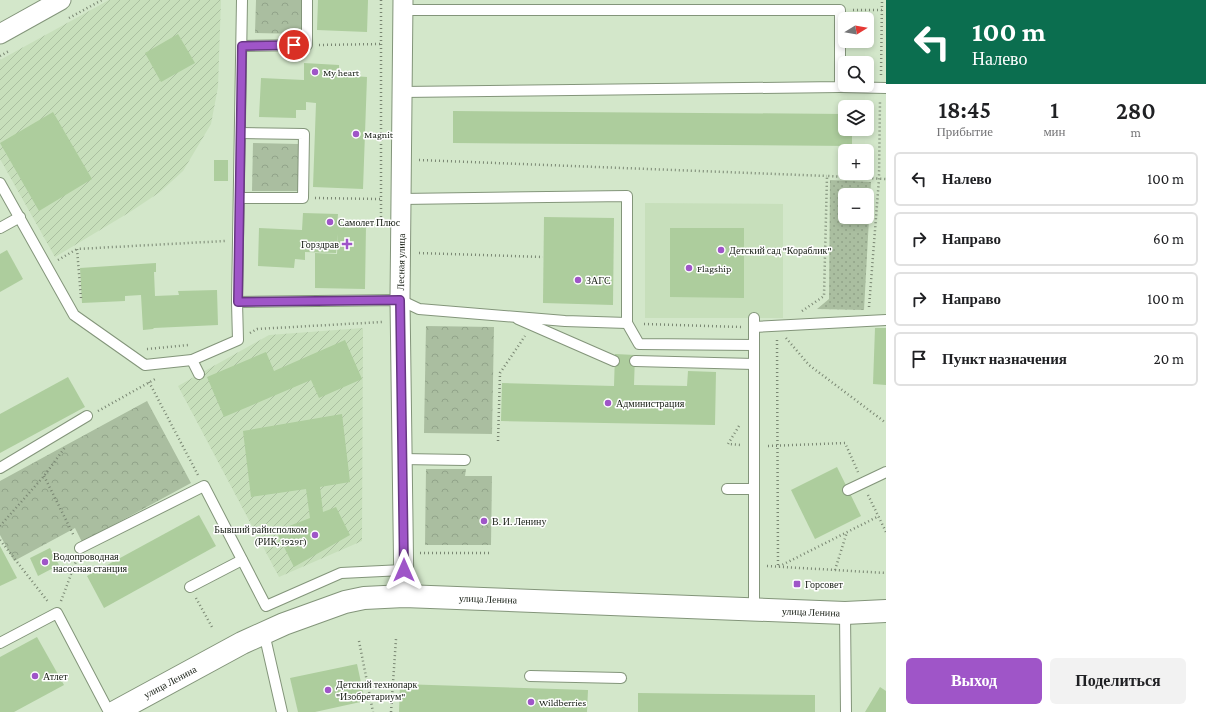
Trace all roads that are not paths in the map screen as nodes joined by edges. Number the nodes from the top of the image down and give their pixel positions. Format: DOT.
graph roads {
  1 [pos="61,0"];
  2 [pos="242,0"];
  3 [pos="308,0"];
  4 [pos="403,5"];
  5 [pos="0,34"];
  6 [pos="242,46"];
  7 [pos="840,56"];
  8 [pos="838,87"];
  9 [pos="874,88"];
  10 [pos="886,88"];
  11 [pos="402,92"];
  12 [pos="240,134"];
  13 [pos="0,183"];
  14 [pos="239,198"];
  15 [pos="401,199"];
  16 [pos="20,217"];
  17 [pos="0,228"];
  18 [pos="400,300"];
  19 [pos="238,302"];
  20 [pos="511,316"];
  21 [pos="886,320"];
  22 [pos="627,323"];
  23 [pos="754,344"];
  24 [pos="192,360"];
  25 [pos="614,361"];
  26 [pos="635,361"];
  27 [pos="754,364"];
  28 [pos="199,374"];
  29 [pos="87,416"];
  30 [pos="402,459"];
  31 [pos="466,460"];
  32 [pos="0,468"];
  33 [pos="886,472"];
  34 [pos="727,489"];
  35 [pos="754,489"];
  36 [pos="848,490"];
  37 [pos="80,548"];
  38 [pos="242,560"];
  39 [pos="404,570"];
  40 [pos="190,587"];
  41 [pos="404,596"];
  42 [pos="754,609"];
  43 [pos="886,611"];
  44 [pos="845,613"];
  45 [pos="264,633"];
  46 [pos="0,643"];
  47 [pos="530,676"];
  48 [pos="621,678"];
  49 [pos="109,712"];
  50 [pos="115,712"];
  51 [pos="282,712"];
  52 [pos="846,712"];
  1 -- 5 [label="street"];
  2 -- 6 [label="lane"];
  3 -- 6 [label="lane"];
  4 -- 7 [label="lane"];
  4 -- 11 [label="street, Лесная улица"];
  6 -- 12 [label="lane"];
  8 -- 11 [label="lane"];
  9 -- 10 [label="lane"];
  11 -- 15 [label="street, Лесная улица"];
  12 -- 14 [label="lane"];
  12 -- 14 [label="lane"];
  13 -- 16 [label="lane"];
  14 -- 19 [label="lane"];
  15 -- 18 [label="street, Лесная улица"];
  15 -- 22 [label="lane"];
  16 -- 17 [label="lane"];
  16 -- 24 [label="lane"];
  18 -- 19 [label="lane"];
  18 -- 20 [label="lane"];
  18 -- 30 [label="street, Лесная улица"];
  19 -- 24 [label="lane"];
  20 -- 22 [label="lane"];
  20 -- 25 [label="lane"];
  21 -- 23 [label="lane"];
  22 -- 23 [label="lane"];
  23 -- 27 [label="lane"];
  24 -- 28 [label="lane"];
  26 -- 27 [label="lane"];
  27 -- 35 [label="lane"];
  29 -- 32 [label="lane"];
  30 -- 31 [label="lane"];
  30 -- 39 [label="street, Лесная улица"];
  33 -- 36 [label="lane"];
  34 -- 35 [label="lane"];
  35 -- 42 [label="lane"];
  37 -- 38 [label="lane"];
  38 -- 39 [label="lane"];
  38 -- 40 [label="lane"];
  39 -- 41 [label="street, Лесная улица"];
  41 -- 42 [label="street, улица Ленина"];
  41 -- 45 [label="street, улица Ленина"];
  42 -- 44 [label="street, улица Ленина"];
  43 -- 44 [label="street, улица Ленина"];
  44 -- 52 [label="lane"];
  45 -- 50 [label="street, улица Ленина"];
  45 -- 51 [label="lane"];
  46 -- 49 [label="lane"];
  47 -- 48 [label="lane"];
}
